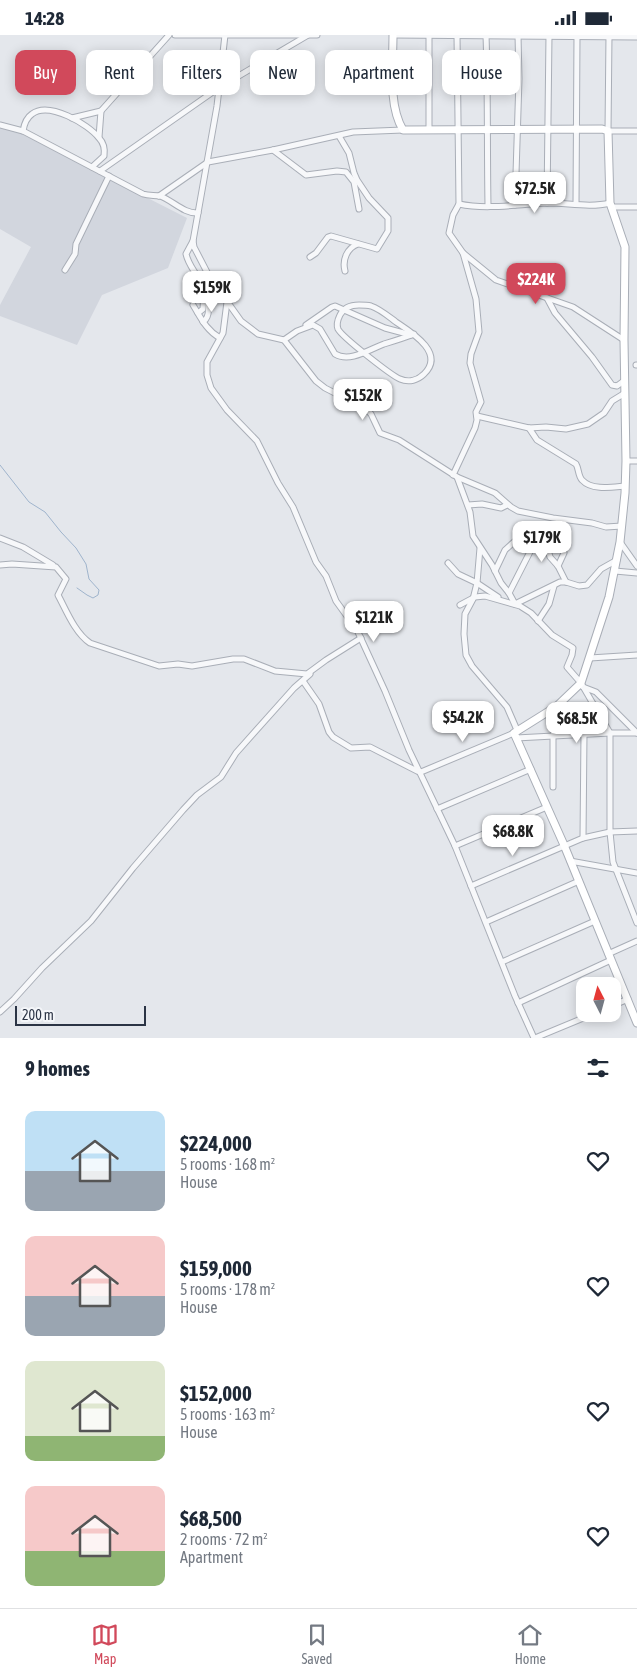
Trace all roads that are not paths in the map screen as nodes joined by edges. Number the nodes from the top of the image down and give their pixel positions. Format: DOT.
graph roads {
  1 [pos="169,35"];
  2 [pos="175,35"];
  3 [pos="225,35"];
  4 [pos="287,35"];
  5 [pos="308,35"];
  6 [pos="317,35"];
  7 [pos="393,35"];
  8 [pos="429,35"];
  9 [pos="457,35"];
  10 [pos="486,35"];
  11 [pos="518,35"];
  12 [pos="549,35"];
  13 [pos="577,35"];
  14 [pos="609,35"];
  15 [pos="637,37"];
  16 [pos="224,50"];
  17 [pos="240,75"];
  18 [pos="209,95"];
  19 [pos="219,95"];
  20 [pos="101,111"];
  21 [pos="72,118"];
  22 [pos="0,125"];
  23 [pos="458,129"];
  24 [pos="518,129"];
  25 [pos="548,129"];
  26 [pos="578,129"];
  27 [pos="403,130"];
  28 [pos="429,130"];
  29 [pos="486,130"];
  30 [pos="22,131"];
  31 [pos="608,131"];
  32 [pos="637,131"];
  33 [pos="339,136"];
  34 [pos="99,137"];
  35 [pos="272,150"];
  36 [pos="208,161"];
  37 [pos="92,167"];
  38 [pos="100,171"];
  39 [pos="109,176"];
  40 [pos="159,196"];
  41 [pos="548,203"];
  42 [pos="459,204"];
  43 [pos="576,204"];
  44 [pos="488,205"];
  45 [pos="516,205"];
  46 [pos="611,205"];
  47 [pos="637,207"];
  48 [pos="359,209"];
  49 [pos="198,213"];
  50 [pos="193,241"];
  51 [pos="358,244"];
  52 [pos="463,253"];
  53 [pos="310,257"];
  54 [pos="65,271"];
  55 [pos="345,271"];
  56 [pos="203,292"];
  57 [pos="547,298"];
  58 [pos="227,302"];
  59 [pos="193,305"];
  60 [pos="343,311"];
  61 [pos="198,313"];
  62 [pos="203,322"];
  63 [pos="303,328"];
  64 [pos="414,334"];
  65 [pos="220,339"];
  66 [pos="284,340"];
  67 [pos="624,340"];
  68 [pos="364,353"];
  69 [pos="625,380"];
  70 [pos="625,393"];
  71 [pos="477,416"];
  72 [pos="529,428"];
  73 [pos="626,461"];
  74 [pos="637,461"];
  75 [pos="455,476"];
  76 [pos="626,486"];
  77 [pos="468,505"];
  78 [pos="507,505"];
  79 [pos="622,527"];
  80 [pos="0,538"];
  81 [pos="515,541"];
  82 [pos="620,542"];
  83 [pos="534,544"];
  84 [pos="480,548"];
  85 [pos="548,550"];
  86 [pos="564,553"];
  87 [pos="617,560"];
  88 [pos="448,563"];
  89 [pos="0,565"];
  90 [pos="558,566"];
  91 [pos="637,566"];
  92 [pos="56,567"];
  93 [pos="495,571"];
  94 [pos="615,571"];
  95 [pos="637,573"];
  96 [pos="566,582"];
  97 [pos="477,583"];
  98 [pos="554,586"];
  99 [pos="509,593"];
  100 [pos="473,599"];
  101 [pos="505,601"];
  102 [pos="515,604"];
  103 [pos="460,605"];
  104 [pos="538,621"];
  105 [pos="361,638"];
  106 [pos="637,655"];
  107 [pos="590,658"];
  108 [pos="310,674"];
  109 [pos="303,681"];
  110 [pos="582,685"];
  111 [pos="592,703"];
  112 [pos="516,733"];
  113 [pos="610,733"];
  114 [pos="584,734"];
  115 [pos="553,735"];
  116 [pos="531,769"];
  117 [pos="421,771"];
  118 [pos="554,787"];
  119 [pos="547,807"];
  120 [pos="437,809"];
  121 [pos="637,831"];
  122 [pos="610,832"];
  123 [pos="583,839"];
  124 [pos="564,845"];
  125 [pos="455,846"];
  126 [pos="570,861"];
  127 [pos="615,870"];
  128 [pos="637,873"];
  129 [pos="579,881"];
  130 [pos="470,886"];
  131 [pos="595,921"];
  132 [pos="486,922"];
  133 [pos="637,923"];
  134 [pos="637,941"];
  135 [pos="610,957"];
  136 [pos="502,962"];
  137 [pos="628,999"];
  138 [pos="621,1002"];
  139 [pos="518,1003"];
  140 [pos="634,1010"];
  141 [pos="0,1012"];
  142 [pos="576,1021"];
  143 [pos="637,1023"];
  144 [pos="535,1038"];
  1 -- 20 [label="street"];
  2 -- 3 [label="street"];
  3 -- 4 [label="street"];
  3 -- 16 [label="street"];
  4 -- 5 [label="street"];
  5 -- 6 [label="street"];
  5 -- 17 [label="street"];
  7 -- 8 [label="street"];
  7 -- 27 [label="street"];
  8 -- 9 [label="street"];
  8 -- 28 [label="street"];
  9 -- 10 [label="street"];
  9 -- 23 [label="street"];
  10 -- 11 [label="street"];
  10 -- 29 [label="street"];
  11 -- 12 [label="street"];
  11 -- 24 [label="street"];
  12 -- 13 [label="street"];
  12 -- 25 [label="street"];
  13 -- 14 [label="street"];
  13 -- 26 [label="street"];
  14 -- 15 [label="street"];
  14 -- 31 [label="street"];
  18 -- 38 [label="street"];
  19 -- 36 [label="street"];
  20 -- 21 [label="street"];
  20 -- 34 [label="street"];
  21 -- 30 [label="street"];
  21 -- 34 [label="street"];
  22 -- 30 [label="street"];
  23 -- 28 [label="street"];
  23 -- 29 [label="street"];
  23 -- 42 [label="street"];
  24 -- 25 [label="street"];
  24 -- 29 [label="street"];
  24 -- 45 [label="street"];
  25 -- 26 [label="street"];
  25 -- 41 [label="street"];
  26 -- 31 [label="street"];
  26 -- 43 [label="street"];
  27 -- 28 [label="street"];
  27 -- 33 [label="street"];
  29 -- 44 [label="street"];
  30 -- 37 [label="street"];
  31 -- 32 [label="street"];
  31 -- 46 [label="street"];
  33 -- 35 [label="street"];
  33 -- 51 [label="street"];
  34 -- 37 [label="street"];
  35 -- 36 [label="street"];
  35 -- 48 [label="street"];
  36 -- 40 [label="street"];
  36 -- 49 [label="street"];
  37 -- 38 [label="street"];
  38 -- 39 [label="street"];
  39 -- 40 [label="street"];
  39 -- 54 [label="street"];
  40 -- 49 [label="street"];
  41 -- 43 [label="street"];
  41 -- 45 [label="street"];
  42 -- 44 [label="street"];
  42 -- 52 [label="street"];
  43 -- 46 [label="street"];
  44 -- 45 [label="street"];
  46 -- 47 [label="street"];
  46 -- 67 [label="street"];
  49 -- 50 [label="street"];
  50 -- 56 [label="street"];
  50 -- 58 [label="street"];
  51 -- 53 [label="street"];
  51 -- 55 [label="street"];
  52 -- 57 [label="street"];
  52 -- 71 [label="street"];
  56 -- 61 [label="street"];
  56 -- 62 [label="street"];
  57 -- 67 [label="street"];
  57 -- 69 [label="street"];
  58 -- 65 [label="street"];
  58 -- 66 [label="street"];
  59 -- 61 [label="street"];
  60 -- 63 [label="street"];
  60 -- 64 [label="street"];
  60 -- 64 [label="street"];
  60 -- 68 [label="street"];
  61 -- 62 [label="street"];
  62 -- 65 [label="street"];
  63 -- 66 [label="street"];
  63 -- 68 [label="street"];
  64 -- 68 [label="street"];
  64 -- 68 [label="street"];
  65 -- 105 [label="street"];
  66 -- 75 [label="street"];
  67 -- 69 [label="street"];
  69 -- 70 [label="street"];
  70 -- 72 [label="street"];
  70 -- 73 [label="street"];
  71 -- 72 [label="street"];
  71 -- 75 [label="street"];
  72 -- 76 [label="street"];
  73 -- 74 [label="street"];
  73 -- 76 [label="street"];
  75 -- 77 [label="street"];
  75 -- 78 [label="street"];
  76 -- 79 [label="street"];
  77 -- 78 [label="street"];
  77 -- 84 [label="street"];
  78 -- 79 [label="street"];
  79 -- 82 [label="street"];
  80 -- 92 [label="street"];
  81 -- 93 [label="street"];
  82 -- 87 [label="street"];
  82 -- 91 [label="street"];
  83 -- 99 [label="street"];
  84 -- 93 [label="street"];
  84 -- 97 [label="street"];
  85 -- 90 [label="street"];
  86 -- 90 [label="street"];
  87 -- 94 [label="street"];
  87 -- 96 [label="street"];
  88 -- 97 [label="street"];
  89 -- 92 [label="street"];
  90 -- 96 [label="street"];
  92 -- 108 [label="street"];
  93 -- 99 [label="street"];
  94 -- 95 [label="street"];
  94 -- 107 [label="street"];
  96 -- 98 [label="street"];
  97 -- 100 [label="street"];
  97 -- 101 [label="street"];
  98 -- 102 [label="street"];
  98 -- 104 [label="street"];
  99 -- 102 [label="street"];
  100 -- 101 [label="street"];
  100 -- 103 [label="street"];
  100 -- 112 [label="street"];
  101 -- 102 [label="street"];
  102 -- 104 [label="street"];
  104 -- 110 [label="street"];
  105 -- 108 [label="street"];
  105 -- 117 [label="street"];
  106 -- 107 [label="street"];
  107 -- 110 [label="street"];
  108 -- 109 [label="street"];
  109 -- 117 [label="street"];
  109 -- 141 [label="street"];
  110 -- 111 [label="street"];
  110 -- 112 [label="street"];
  110 -- 113 [label="street"];
  111 -- 113 [label="street"];
  111 -- 114 [label="street"];
  112 -- 115 [label="street"];
  112 -- 116 [label="street"];
  112 -- 117 [label="street"];
  113 -- 114 [label="street"];
  113 -- 122 [label="street"];
  114 -- 115 [label="street"];
  114 -- 123 [label="street"];
  115 -- 118 [label="street"];
  116 -- 119 [label="street"];
  116 -- 120 [label="street"];
  117 -- 120 [label="street"];
  119 -- 124 [label="street"];
  119 -- 125 [label="street"];
  120 -- 125 [label="street"];
  121 -- 122 [label="street"];
  122 -- 123 [label="street"];
  122 -- 127 [label="street"];
  123 -- 124 [label="street"];
  124 -- 126 [label="street"];
  124 -- 130 [label="street"];
  125 -- 130 [label="street"];
  126 -- 127 [label="street"];
  126 -- 129 [label="street"];
  127 -- 128 [label="street"];
  127 -- 133 [label="street"];
  129 -- 131 [label="street"];
  129 -- 132 [label="street"];
  130 -- 132 [label="street"];
  131 -- 135 [label="street"];
  131 -- 136 [label="street"];
  132 -- 136 [label="street"];
  134 -- 135 [label="street"];
  135 -- 137 [label="street"];
  135 -- 139 [label="street"];
  136 -- 139 [label="street"];
  137 -- 138 [label="street"];
  137 -- 140 [label="street"];
  139 -- 144 [label="street"];
  140 -- 143 [label="street"];
  142 -- 144 [label="street"];
}
